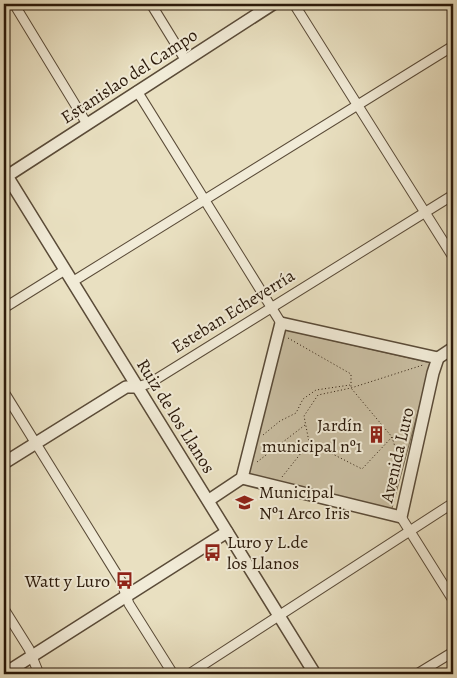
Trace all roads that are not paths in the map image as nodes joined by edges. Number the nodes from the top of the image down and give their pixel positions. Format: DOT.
graph roads {
  1 [pos="14,4"];
  2 [pos="151,4"];
  3 [pos="273,4"];
  4 [pos="294,4"];
  5 [pos="453,46"];
  6 [pos="186,61"];
  7 [pos="137,91"];
  8 [pos="358,105"];
  9 [pos="87,124"];
  10 [pos="5,177"];
  11 [pos="453,195"];
  12 [pos="205,201"];
  13 [pos="425,212"];
  14 [pos="453,257"];
  15 [pos="65,270"];
  16 [pos="72,282"];
  17 [pos="4,308"];
  18 [pos="271,308"];
  19 [pos="281,323"];
  20 [pos="453,348"];
  21 [pos="435,360"];
  22 [pos="137,387"];
  23 [pos="4,392"];
  24 [pos="35,443"];
  25 [pos="4,463"];
  26 [pos="242,478"];
  27 [pos="209,500"];
  28 [pos="453,502"];
  29 [pos="396,514"];
  30 [pos="410,530"];
  31 [pos="227,532"];
  32 [pos="126,596"];
  33 [pos="453,600"];
  34 [pos="4,609"];
  35 [pos="279,615"];
  36 [pos="453,652"];
  37 [pos="32,658"];
  38 [pos="4,674"];
  39 [pos="39,674"];
  40 [pos="173,674"];
  41 [pos="189,674"];
  42 [pos="316,674"];
  43 [pos="417,674"];
  1 -- 9 [label="street"];
  2 -- 6 [label="street"];
  3 -- 6 [label="street, Estanislao del Campo"];
  4 -- 8 [label="street"];
  5 -- 8 [label="street"];
  6 -- 7 [label="street, Estanislao del Campo"];
  7 -- 9 [label="street, Estanislao del Campo"];
  7 -- 12 [label="street"];
  8 -- 12 [label="street"];
  8 -- 13 [label="street"];
  9 -- 10 [label="street, Estanislao del Campo"];
  10 -- 15 [label="street, Ruiz de los Llanos"];
  11 -- 13 [label="street, Esteban Echeverría"];
  12 -- 16 [label="street"];
  12 -- 18 [label="street"];
  13 -- 14 [label="street"];
  13 -- 18 [label="street, Esteban Echeverría"];
  15 -- 16 [label="street, Ruiz de los Llanos"];
  15 -- 17 [label="street"];
  16 -- 22 [label="street, Ruiz de los Llanos"];
  18 -- 19 [label="street"];
  18 -- 22 [label="street, Esteban Echeverría"];
  19 -- 21 [label="street"];
  19 -- 26 [label="street"];
  20 -- 21 [label="street"];
  21 -- 29 [label="street, Avenida Luro"];
  22 -- 24 [label="street, Esteban Echeverría"];
  22 -- 27 [label="street, Ruiz de los Llanos"];
  23 -- 24 [label="street"];
  24 -- 25 [label="street, Esteban Echeverría"];
  24 -- 32 [label="street"];
  26 -- 27 [label="street"];
  26 -- 29 [label="street, Avenida Luro"];
  27 -- 31 [label="street, Ruiz de los Llanos"];
  28 -- 30 [label="street"];
  29 -- 30 [label="street"];
  30 -- 33 [label="street"];
  30 -- 35 [label="street"];
  31 -- 32 [label="street"];
  31 -- 35 [label="street, Ruiz de los Llanos"];
  32 -- 37 [label="street"];
  32 -- 40 [label="street"];
  34 -- 37 [label="street"];
  35 -- 41 [label="street"];
  35 -- 42 [label="street, Ruiz de los Llanos"];
  36 -- 43 [label="street"];
  37 -- 38 [label="street"];
  37 -- 39 [label="street"];
}
